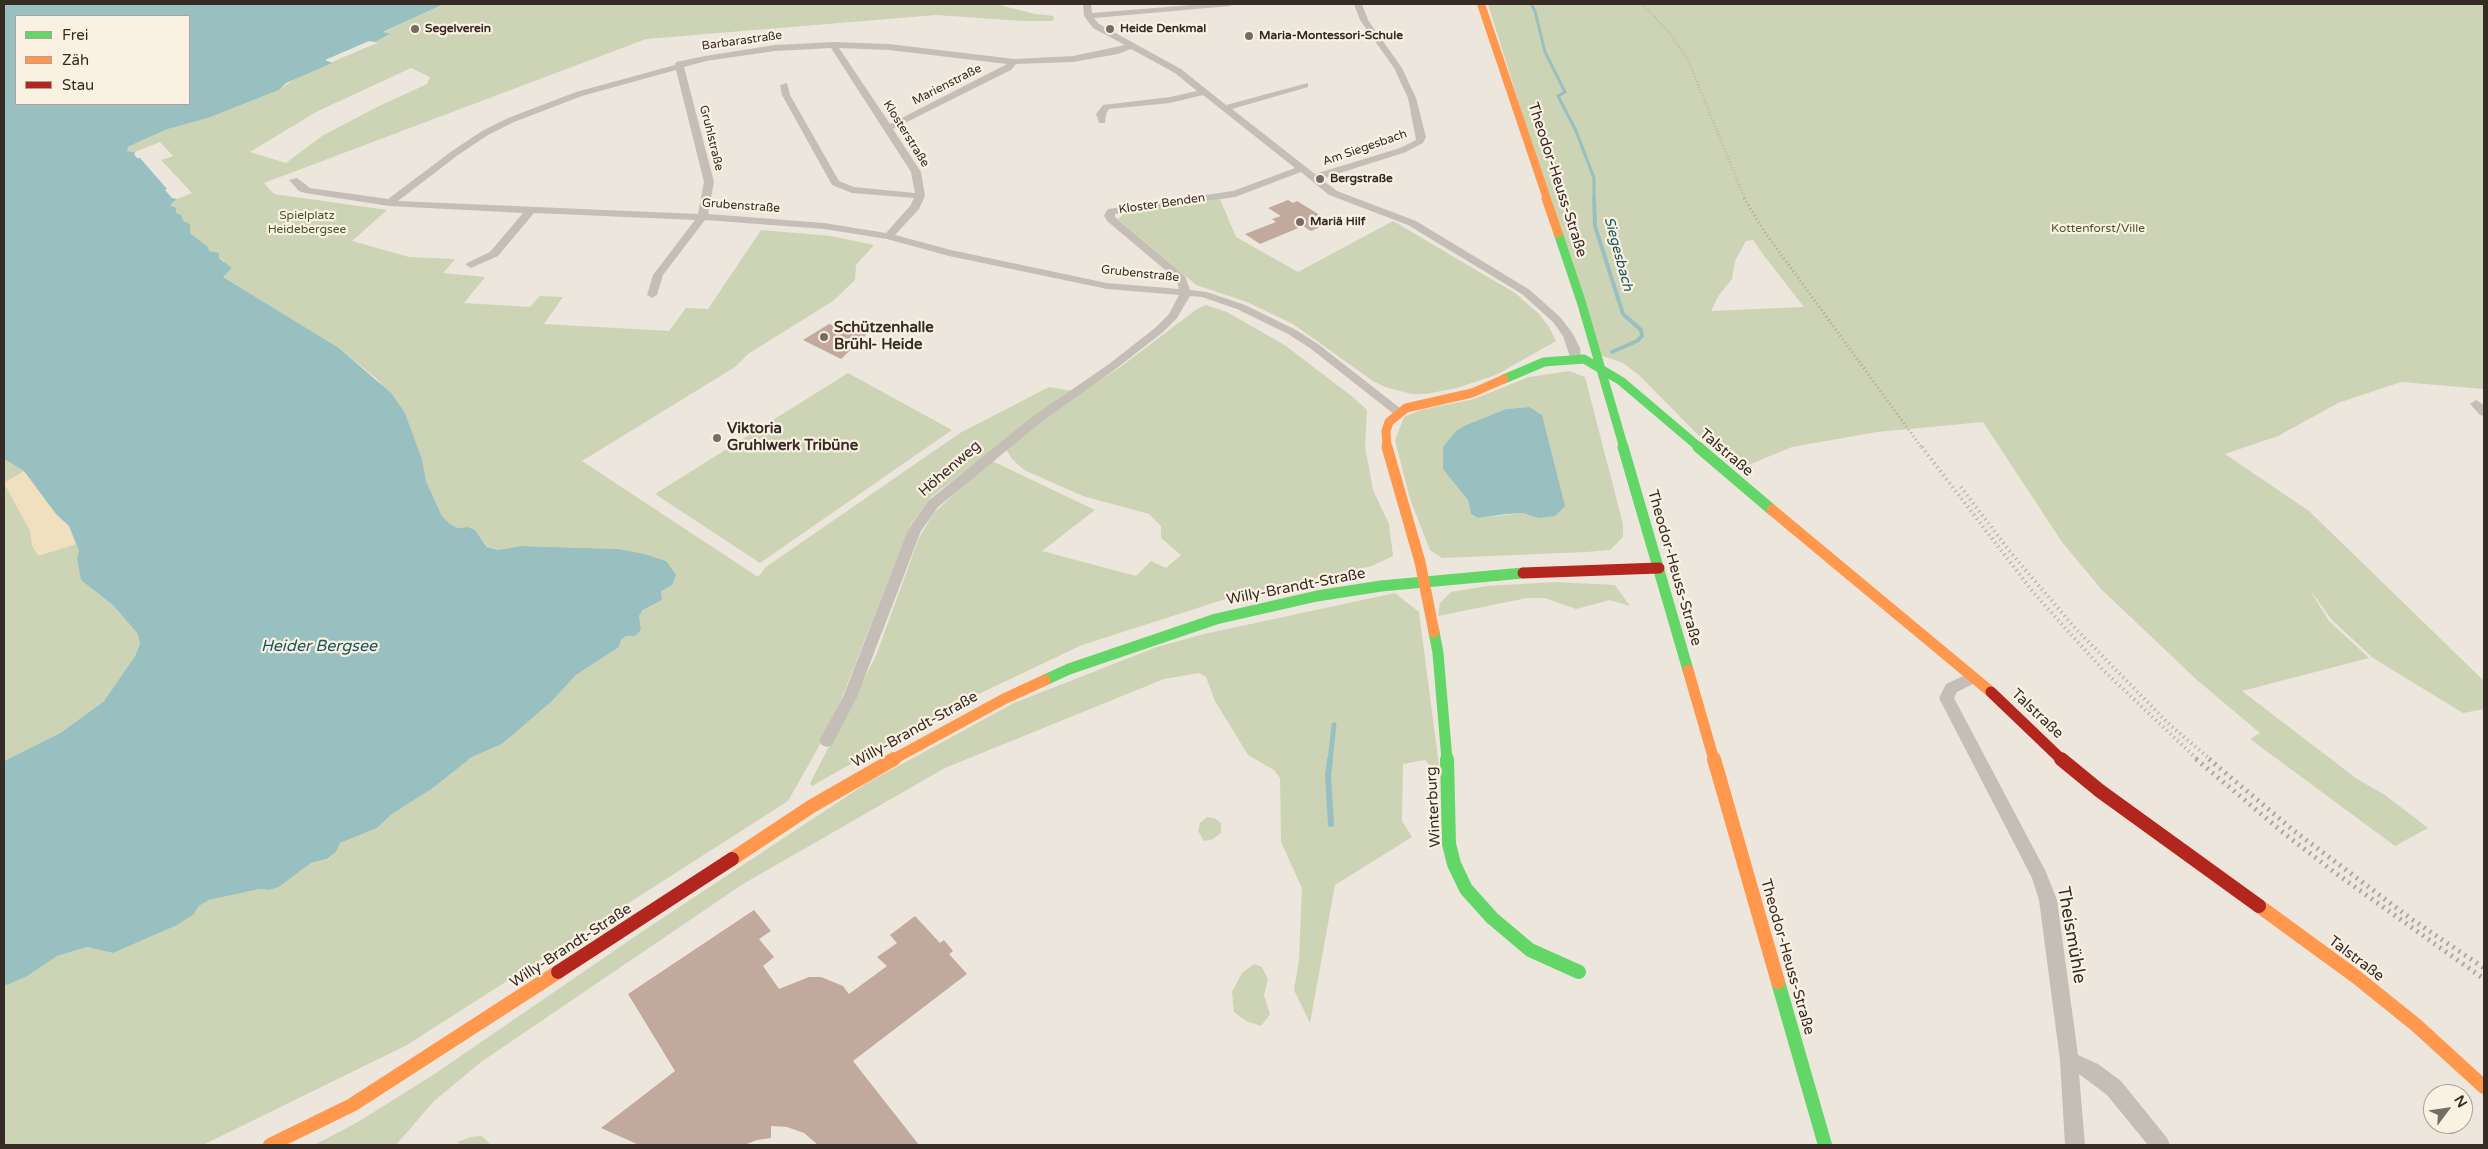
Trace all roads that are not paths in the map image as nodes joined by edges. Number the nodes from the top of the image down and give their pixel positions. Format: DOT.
graph roads {
  1 [pos="1087,4"];
  2 [pos="1230,4"];
  3 [pos="1358,4"];
  4 [pos="1481,4"];
  5 [pos="1088,16"];
  6 [pos="833,45"];
  7 [pos="1131,46"];
  8 [pos="1014,62"];
  9 [pos="679,64"];
  10 [pos="784,85"];
  11 [pos="1304,85"];
  12 [pos="1203,92"];
  13 [pos="1224,108"];
  14 [pos="1102,122"];
  15 [pos="888,127"];
  16 [pos="1301,169"];
  17 [pos="1314,178"];
  18 [pos="294,180"];
  19 [pos="920,196"];
  20 [pos="389,203"];
  21 [pos="531,210"];
  22 [pos="702,217"];
  23 [pos="888,236"];
  24 [pos="470,265"];
  25 [pos="1185,292"];
  26 [pos="652,295"];
  27 [pos="1574,358"];
  28 [pos="1399,412"];
  29 [pos="1659,568"];
  30 [pos="1423,581"];
  31 [pos="1972,678"];
  32 [pos="827,741"];
  33 [pos="1579,972"];
  34 [pos="2069,1060"];
  35 [pos="2484,1087"];
  36 [pos="270,1145"];
  37 [pos="1825,1145"];
  38 [pos="2075,1145"];
  39 [pos="2160,1145"];
  1 -- 5 [label="street"];
  2 -- 5 [label="street"];
  3 -- 17 [label="street, Am Siegesbach"];
  4 -- 29 [label="street, Theodor-Heuss-Straße"];
  5 -- 7 [label="street"];
  6 -- 8 [label="street, Barbarastraße"];
  6 -- 9 [label="street, Barbarastraße"];
  6 -- 15 [label="street, Klosterstraße"];
  7 -- 8 [label="street, Barbarastraße"];
  7 -- 12 [label="street"];
  8 -- 15 [label="street, Marienstraße"];
  9 -- 20 [label="street, Barbarastraße"];
  9 -- 22 [label="street, Gruhlstraße"];
  10 -- 19 [label="street"];
  11 -- 13 [label="street"];
  12 -- 13 [label="street"];
  12 -- 14 [label="street"];
  13 -- 16 [label="street"];
  15 -- 19 [label="street, Klosterstraße"];
  16 -- 17 [label="street"];
  16 -- 25 [label="street, Kloster Benden"];
  17 -- 27 [label="street"];
  18 -- 20 [label="street, Grubenstraße"];
  19 -- 23 [label="street"];
  20 -- 21 [label="street, Grubenstraße"];
  21 -- 22 [label="street, Grubenstraße"];
  21 -- 24 [label="street"];
  22 -- 23 [label="street, Grubenstraße"];
  22 -- 26 [label="street"];
  23 -- 25 [label="street, Grubenstraße"];
  25 -- 28 [label="street"];
  25 -- 32 [label="street, Höhenweg"];
  27 -- 28 [label="street"];
  27 -- 31 [label="street, Talstraße"];
  28 -- 30 [label="street, Winterburg"];
  29 -- 30 [label="street, Willy-Brandt-Straße"];
  29 -- 37 [label="street, Theodor-Heuss-Straße"];
  30 -- 33 [label="street, Winterburg"];
  30 -- 36 [label="street, Willy-Brandt-Straße"];
  31 -- 34 [label="street, Theismühle"];
  31 -- 35 [label="street, Talstraße"];
  34 -- 38 [label="street, Theismühle"];
  34 -- 39 [label="street"];
}
